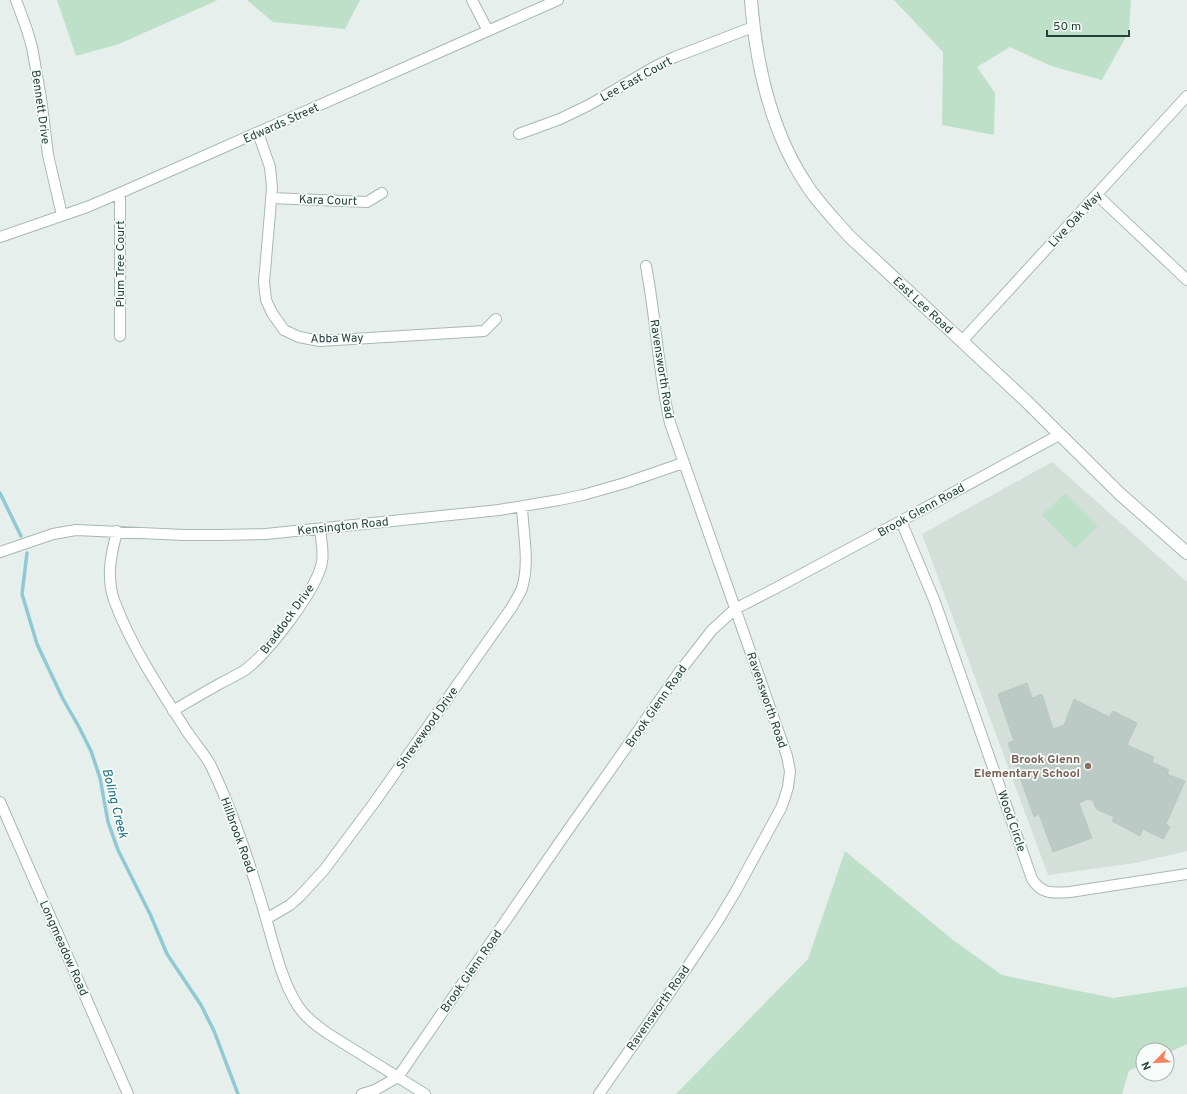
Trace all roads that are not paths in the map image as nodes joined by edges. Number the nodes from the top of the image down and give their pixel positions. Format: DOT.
graph roads {
  1 [pos="16,0"];
  2 [pos="472,0"];
  3 [pos="558,0"];
  4 [pos="751,0"];
  5 [pos="753,27"];
  6 [pos="488,31"];
  7 [pos="1187,96"];
  8 [pos="258,133"];
  9 [pos="519,134"];
  10 [pos="120,193"];
  11 [pos="382,193"];
  12 [pos="1097,195"];
  13 [pos="271,198"];
  14 [pos="62,215"];
  15 [pos="0,237"];
  16 [pos="646,266"];
  17 [pos="1187,280"];
  18 [pos="496,320"];
  19 [pos="120,336"];
  20 [pos="962,341"];
  21 [pos="1059,434"];
  22 [pos="683,463"];
  23 [pos="522,507"];
  24 [pos="901,521"];
  25 [pos="320,529"];
  26 [pos="117,531"];
  27 [pos="0,552"];
  28 [pos="1187,553"];
  29 [pos="735,609"];
  30 [pos="173,711"];
  31 [pos="0,802"];
  32 [pos="1187,874"];
  33 [pos="266,919"];
  34 [pos="398,1077"];
  35 [pos="128,1094"];
  36 [pos="362,1094"];
  37 [pos="425,1094"];
  38 [pos="599,1094"];
  1 -- 14 [label="street, Bennett Drive"];
  2 -- 6 [label="street"];
  3 -- 6 [label="street, Edwards Street"];
  4 -- 5 [label="street, East Lee Road"];
  5 -- 9 [label="street, Lee East Court"];
  5 -- 20 [label="street, East Lee Road"];
  6 -- 8 [label="street, Edwards Street"];
  7 -- 12 [label="street, Live Oak Way"];
  8 -- 10 [label="street, Edwards Street"];
  8 -- 13 [label="street, Abba Way"];
  10 -- 14 [label="street, Edwards Street"];
  10 -- 19 [label="street, Plum Tree Court"];
  11 -- 13 [label="street, Kara Court"];
  12 -- 17 [label="street"];
  12 -- 20 [label="street, Live Oak Way"];
  13 -- 18 [label="street, Abba Way"];
  14 -- 15 [label="street, Edwards Street"];
  16 -- 22 [label="street, Ravensworth Road"];
  20 -- 21 [label="street, East Lee Road"];
  21 -- 24 [label="street, Brook Glenn Road"];
  21 -- 28 [label="street, East Lee Road"];
  22 -- 23 [label="street, Kensington Road"];
  22 -- 29 [label="street, Ravensworth Road"];
  23 -- 25 [label="street, Kensington Road"];
  23 -- 33 [label="street, Shrevewood Drive"];
  24 -- 29 [label="street, Brook Glenn Road"];
  24 -- 32 [label="street, Wood Circle"];
  25 -- 26 [label="street, Kensington Road"];
  25 -- 30 [label="street, Braddock Drive"];
  26 -- 27 [label="street, Kensington Road"];
  26 -- 30 [label="street, Hillbrook Road"];
  29 -- 34 [label="street, Brook Glenn Road"];
  29 -- 38 [label="street, Ravensworth Road"];
  30 -- 33 [label="street, Hillbrook Road"];
  31 -- 35 [label="street, Longmeadow Road"];
  33 -- 34 [label="street, Hillbrook Road"];
  34 -- 36 [label="street, Brook Glenn Road"];
  34 -- 37 [label="street, Hillbrook Road"];
}
